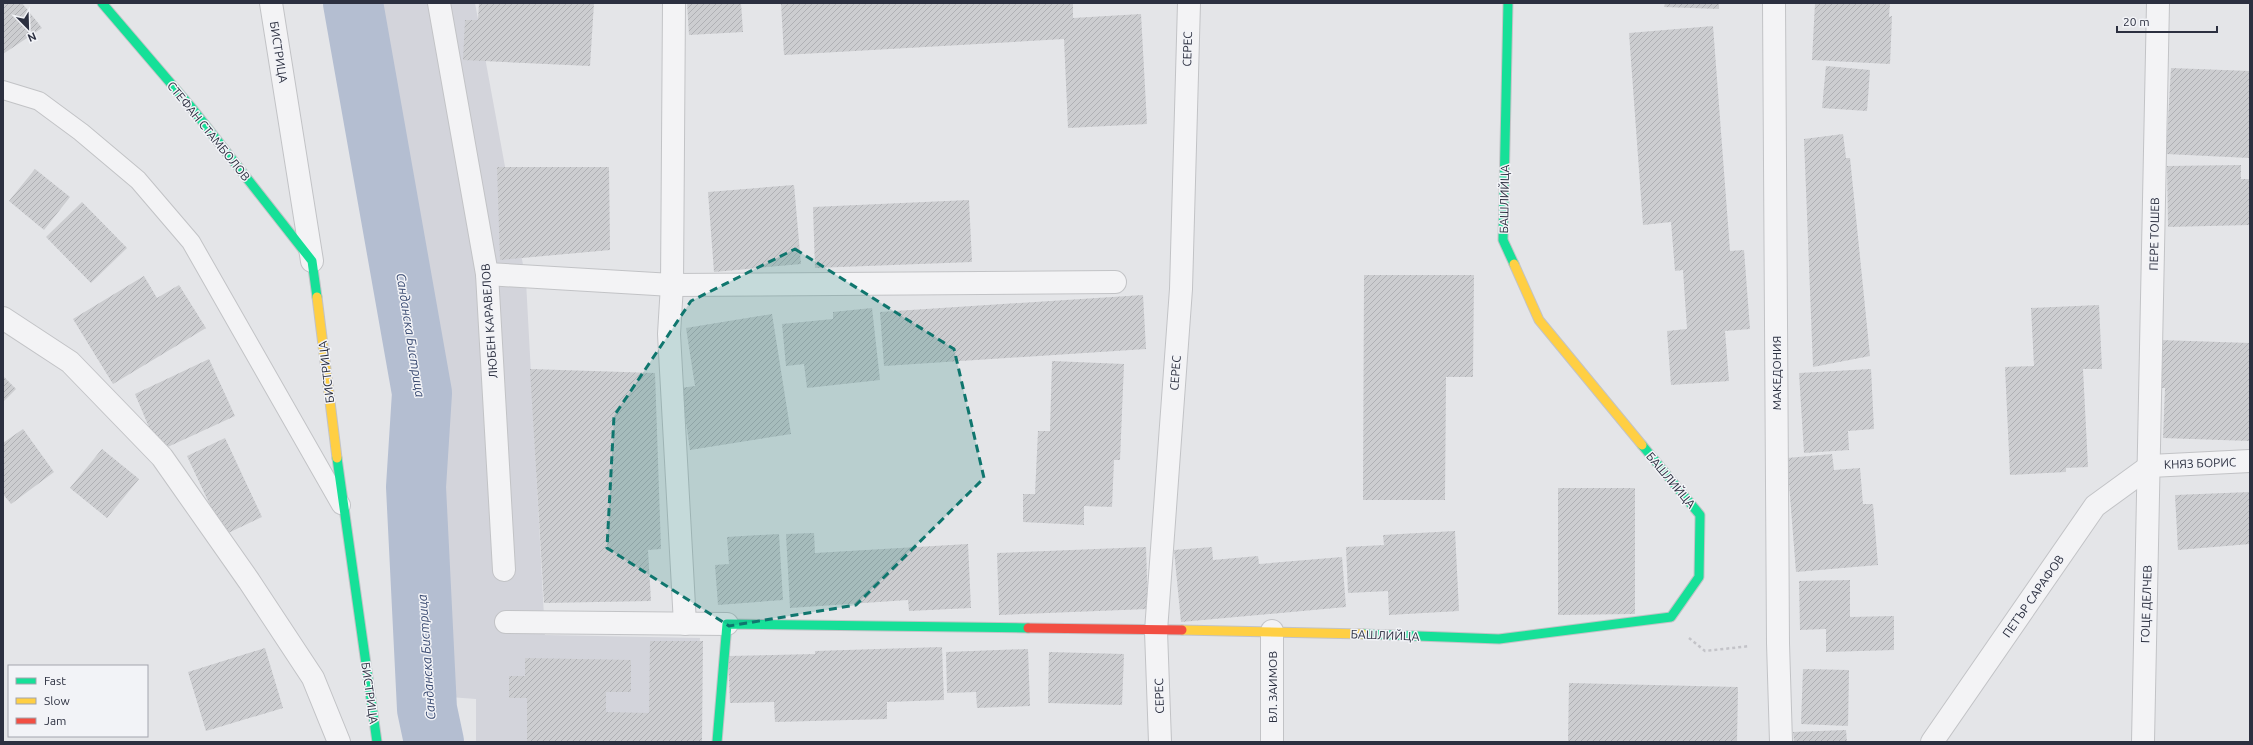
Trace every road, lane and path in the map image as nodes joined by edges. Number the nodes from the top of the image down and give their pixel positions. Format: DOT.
graph roads {
  1 [pos="102,3"];
  2 [pos="271,3"];
  3 [pos="439,3"];
  4 [pos="674,3"];
  5 [pos="1189,3"];
  6 [pos="1508,3"];
  7 [pos="1774,3"];
  8 [pos="2158,3"];
  9 [pos="3,90"];
  10 [pos="312,261"];
  11 [pos="487,274"];
  12 [pos="1115,282"];
  13 [pos="672,285"];
  14 [pos="3,318"];
  15 [pos="2250,462"];
  16 [pos="2150,466"];
  17 [pos="342,508"];
  18 [pos="504,570"];
  19 [pos="506,622"];
  20 [pos="685,624"];
  21 [pos="727,624"];
  22 [pos="1156,631"];
  23 [pos="1272,631"];
  24 [pos="1778,643"];
  25 [pos="1705,651"];
  26 [pos="339,742"];
  27 [pos="377,742"];
  28 [pos="717,742"];
  29 [pos="1160,742"];
  30 [pos="1272,742"];
  31 [pos="1781,742"];
  32 [pos="1932,742"];
  33 [pos="2143,742"];
  1 -- 10 [label="street, СТЕФАН СТАМБОЛОВ"];
  2 -- 10 [label="street, БИСТРИЦА"];
  3 -- 11 [label="street, ЛЮБЕН КАРАВЕЛОВ"];
  4 -- 13 [label="street"];
  5 -- 22 [label="street, СЕРЕС"];
  6 -- 23 [label="street, БАШЛИЙЦА"];
  7 -- 24 [label="street, МАКЕДОНИЯ"];
  8 -- 16 [label="street, ПЕРЕ ТОШЕВ"];
  9 -- 17 [label="lane"];
  10 -- 17 [label="street, БИСТРИЦА"];
  11 -- 13 [label="street"];
  11 -- 18 [label="street, ЛЮБЕН КАРАВЕЛОВ"];
  12 -- 13 [label="street"];
  13 -- 20 [label="street"];
  14 -- 26 [label="street"];
  15 -- 16 [label="street, КНЯЗ БОРИС"];
  16 -- 32 [label="street, ПЕТЪР САРАФОВ"];
  16 -- 33 [label="street, ГОЦЕ ДЕЛЧЕВ"];
  17 -- 27 [label="street, БИСТРИЦА"];
  19 -- 20 [label="street"];
  20 -- 21 [label="street"];
  21 -- 22 [label="street, БАШЛИЙЦА"];
  21 -- 28 [label="street"];
  22 -- 23 [label="street, БАШЛИЙЦА"];
  22 -- 29 [label="street, СЕРЕС"];
  23 -- 30 [label="street, ВЛ. ЗАИМОВ"];
  24 -- 25 [label="path"];
  24 -- 31 [label="street, МАКЕДОНИЯ"];
}
